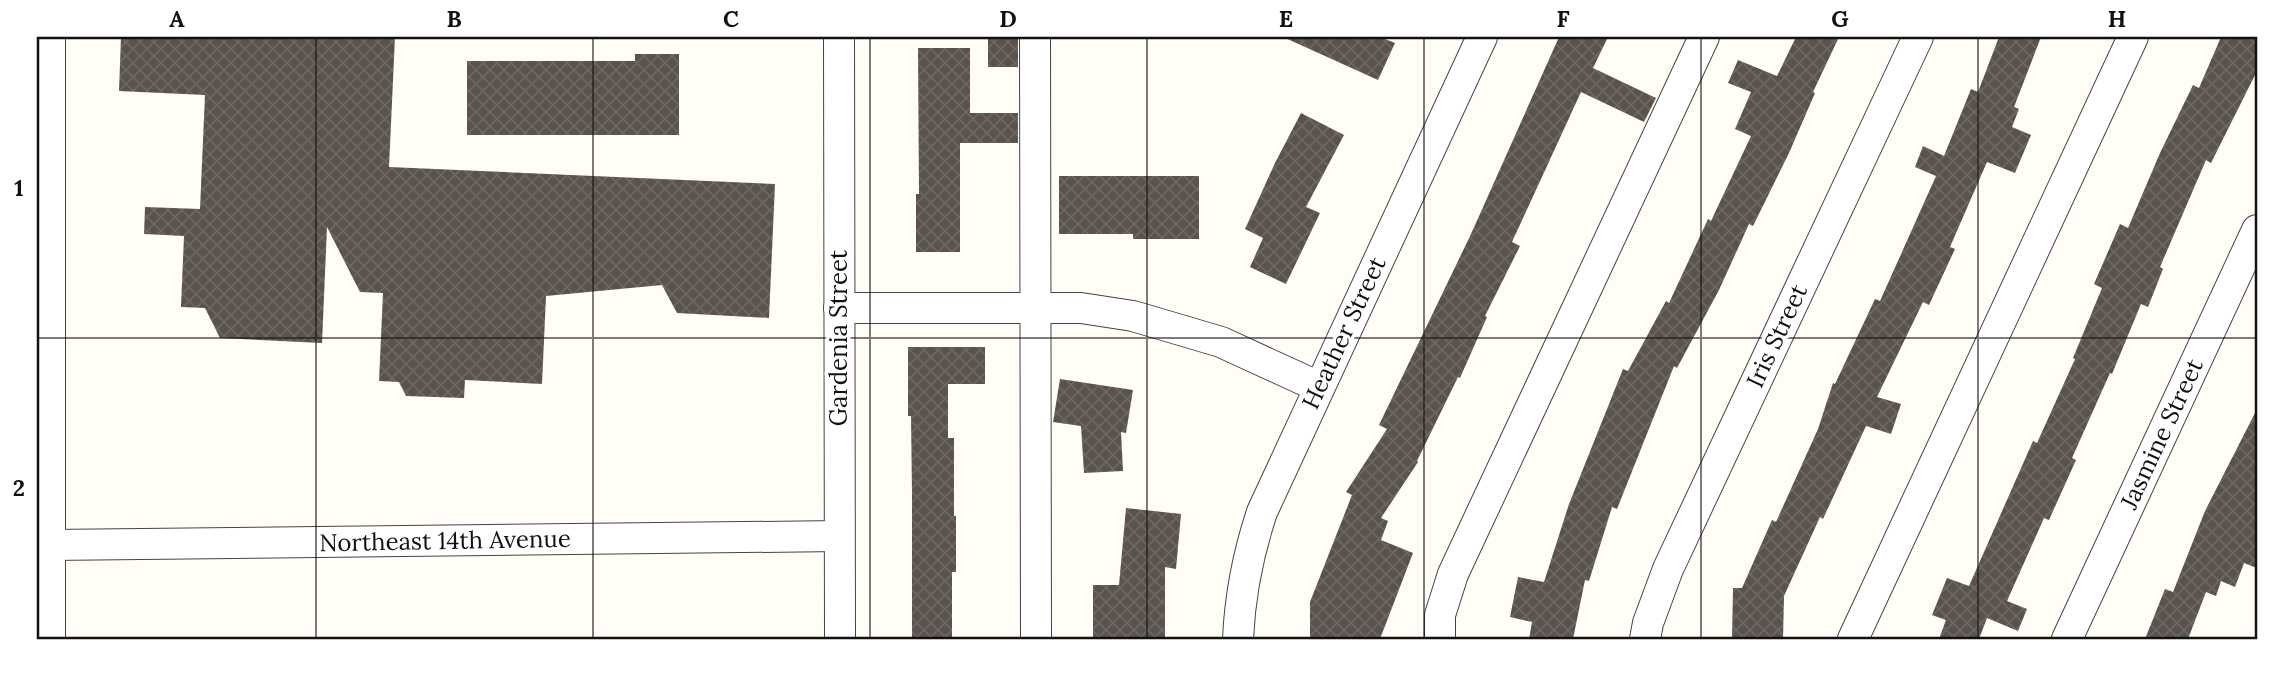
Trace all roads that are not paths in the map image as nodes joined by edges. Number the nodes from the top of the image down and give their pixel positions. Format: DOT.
graph roads {
  1 [pos="50,37"];
  2 [pos="839,37"];
  3 [pos="1035,37"];
  4 [pos="1482,37"];
  5 [pos="1704,37"];
  6 [pos="1918,37"];
  7 [pos="2133,37"];
  8 [pos="2257,230"];
  9 [pos="1035,307"];
  10 [pos="839,308"];
  11 [pos="1319,387"];
  12 [pos="839,536"];
  13 [pos="50,545"];
  14 [pos="50,639"];
  15 [pos="840,639"];
  16 [pos="1036,639"];
  17 [pos="1238,639"];
  18 [pos="1440,639"];
  19 [pos="1645,639"];
  20 [pos="1853,639"];
  21 [pos="2067,639"];
  1 -- 13 [label="street"];
  2 -- 10 [label="street, Gardenia Street"];
  3 -- 9 [label="street"];
  4 -- 11 [label="street, Heather Street"];
  5 -- 18 [label="street"];
  6 -- 19 [label="street, Iris Street"];
  7 -- 20 [label="street"];
  8 -- 21 [label="street, Jasmine Street"];
  9 -- 10 [label="street"];
  9 -- 11 [label="street"];
  9 -- 16 [label="street"];
  10 -- 12 [label="street, Gardenia Street"];
  11 -- 17 [label="street, Heather Street"];
  12 -- 13 [label="street, Northeast 14th Avenue"];
  12 -- 15 [label="street, Gardenia Street"];
  13 -- 14 [label="street"];
}
